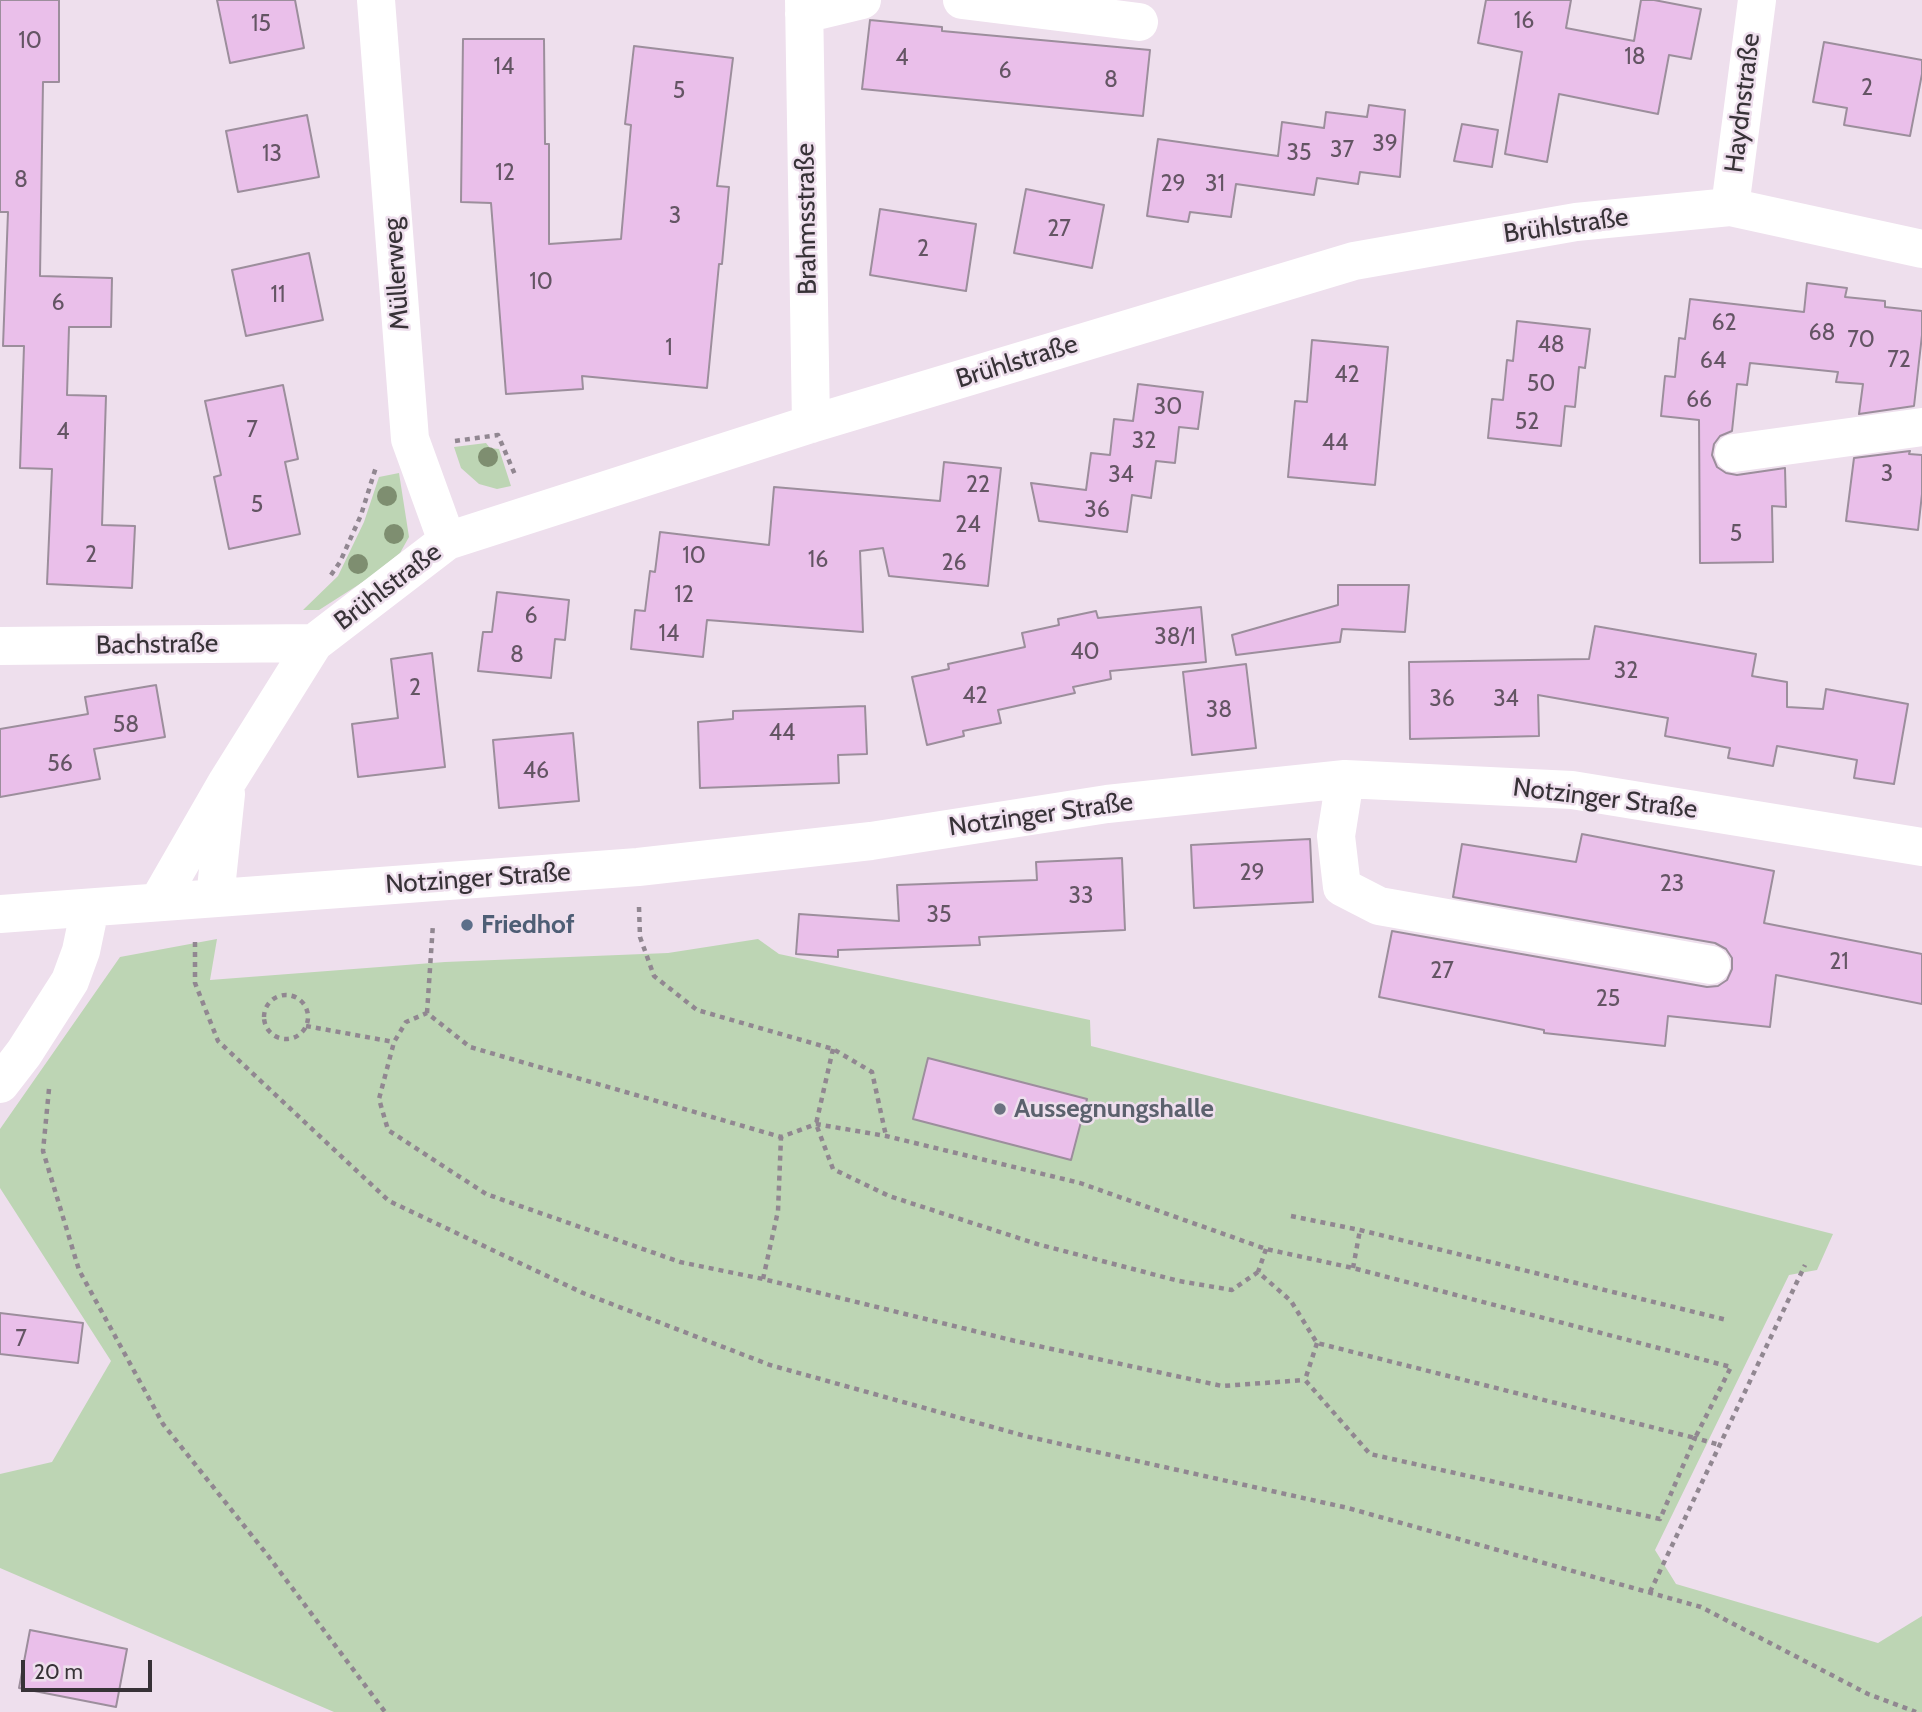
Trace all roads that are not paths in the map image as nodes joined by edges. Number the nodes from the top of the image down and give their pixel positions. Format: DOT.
graph roads {
  1 [pos="376,0"];
  2 [pos="862,0"];
  3 [pos="961,0"];
  4 [pos="1757,0"];
  5 [pos="804,7"];
  6 [pos="1139,22"];
  7 [pos="1730,207"];
  8 [pos="1922,249"];
  9 [pos="811,424"];
  10 [pos="1922,428"];
  11 [pos="1734,453"];
  12 [pos="447,541"];
  13 [pos="314,643"];
  14 [pos="0,646"];
  15 [pos="1345,779"];
  16 [pos="227,782"];
  17 [pos="1922,847"];
  18 [pos="215,898"];
  19 [pos="158,902"];
  20 [pos="90,908"];
  21 [pos="0,914"];
  22 [pos="1711,965"];
  23 [pos="0,1084"];
  1 -- 12 [label="street, Müllerweg"];
  2 -- 5 [label="street, Brahmsstraße"];
  3 -- 6 [label="street"];
  4 -- 7 [label="street, Haydnstraße"];
  5 -- 9 [label="street, Brahmsstraße"];
  7 -- 8 [label="street, Brühlstraße"];
  7 -- 9 [label="street, Brühlstraße"];
  9 -- 12 [label="street, Brühlstraße"];
  10 -- 11 [label="street"];
  12 -- 13 [label="street, Brühlstraße"];
  13 -- 14 [label="street, Bachstraße"];
  13 -- 16 [label="street, Brühlstraße"];
  15 -- 17 [label="street, Notzinger Straße"];
  15 -- 18 [label="street, Notzinger Straße"];
  15 -- 22 [label="street"];
  16 -- 18 [label="street, Brühlstraße"];
  16 -- 19 [label="street, Brühlstraße"];
  18 -- 19 [label="street, Notzinger Straße"];
  19 -- 20 [label="street, Notzinger Straße"];
  20 -- 21 [label="street, Notzinger Straße"];
  20 -- 23 [label="street"];
}
